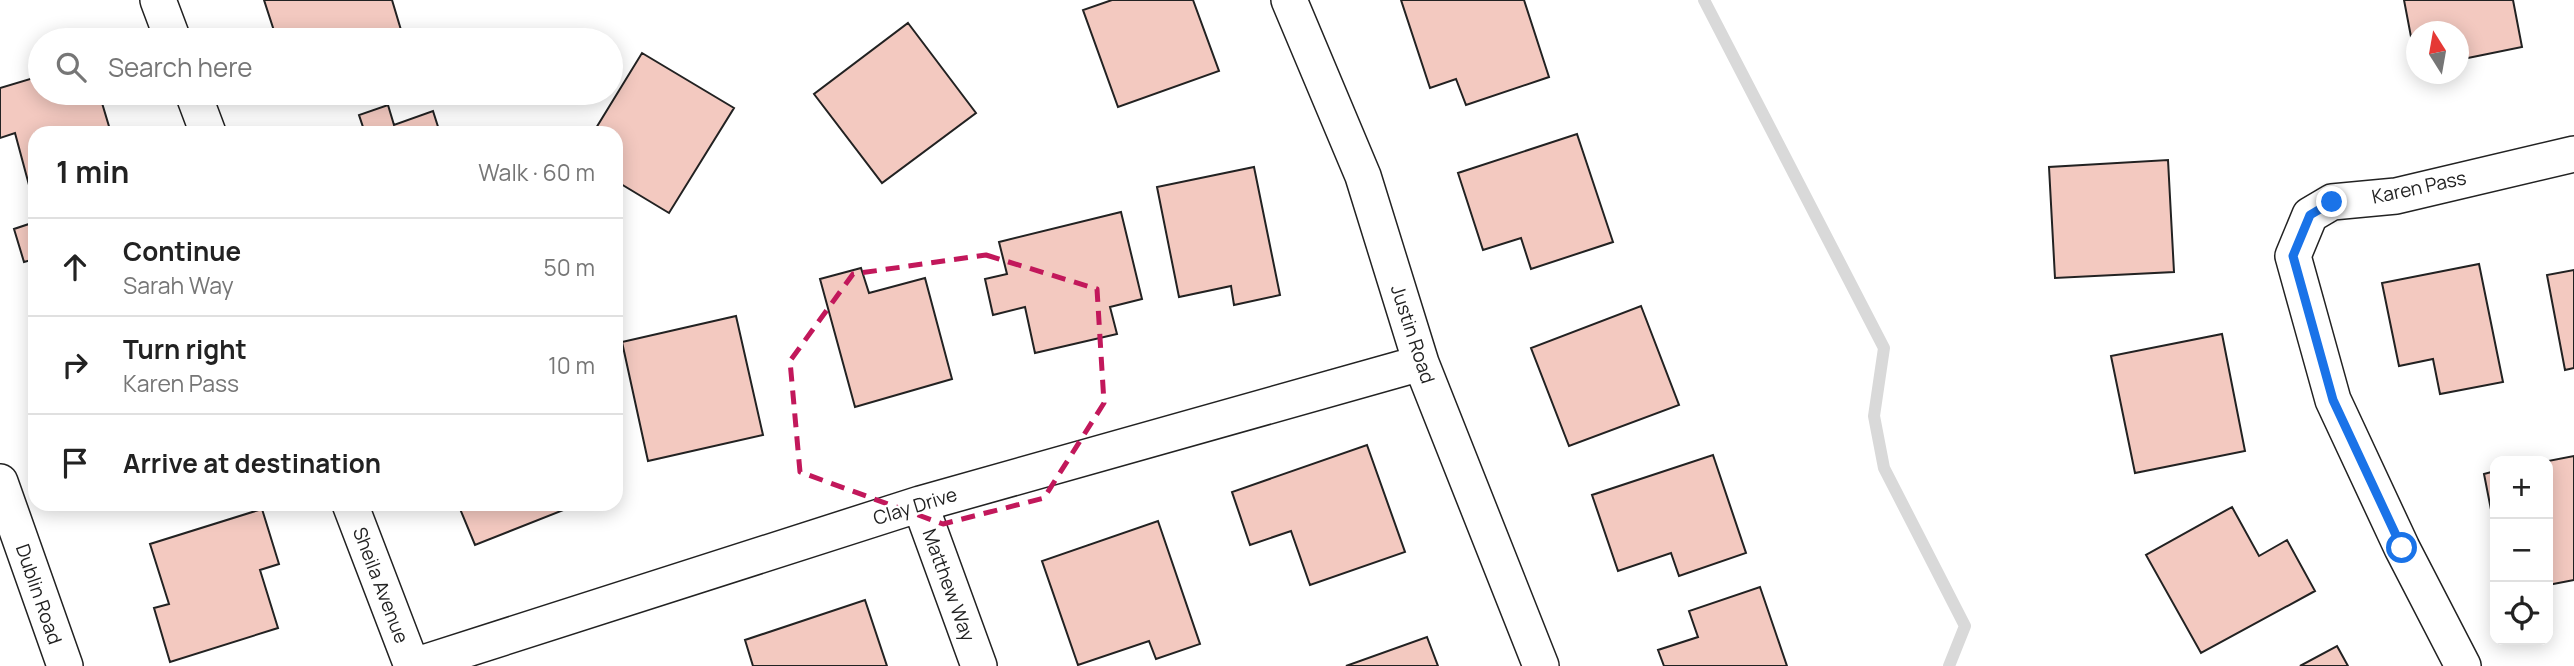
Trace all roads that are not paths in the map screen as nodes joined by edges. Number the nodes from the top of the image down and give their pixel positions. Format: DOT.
graph roads {
  1 [pos="158,0"];
  2 [pos="1289,0"];
  3 [pos="168,28"];
  4 [pos="198,105"];
  5 [pos="205,126"];
  6 [pos="2574,154"];
  7 [pos="1421,363"];
  8 [pos="0,482"];
  9 [pos="920,504"];
  10 [pos="353,511"];
  11 [pos="65,666"];
  12 [pos="413,666"];
  13 [pos="979,666"];
  14 [pos="1541,666"];
  15 [pos="2463,666"];
  1 -- 3 [label="street"];
  2 -- 7 [label="street, Justin Road"];
  4 -- 5 [label="street"];
  6 -- 15 [label="street, Karen Pass"];
  7 -- 9 [label="street, Clay Drive"];
  7 -- 14 [label="street, Justin Road"];
  8 -- 11 [label="street, Dublin Road"];
  9 -- 12 [label="street, Clay Drive"];
  9 -- 13 [label="street, Matthew Way"];
  10 -- 12 [label="street, Sheila Avenue"];
}
